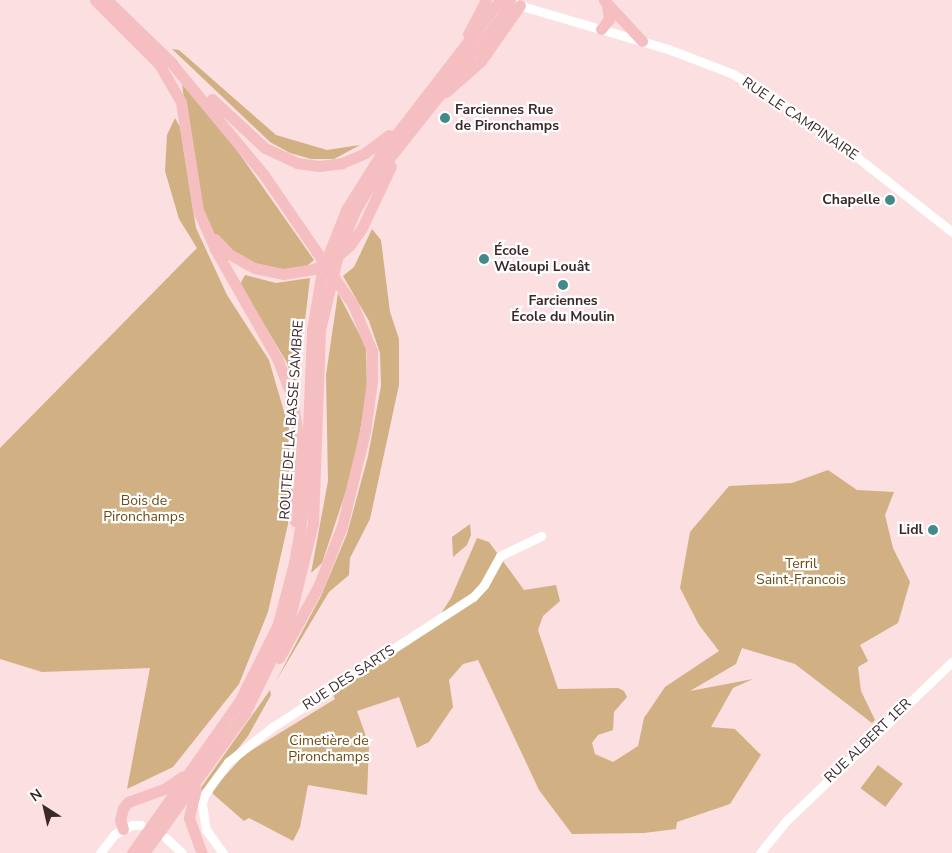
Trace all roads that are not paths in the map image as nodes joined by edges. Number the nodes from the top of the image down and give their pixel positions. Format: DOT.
graph roads {
  1 [pos="95,0"];
  2 [pos="107,0"];
  3 [pos="486,0"];
  4 [pos="499,0"];
  5 [pos="606,2"];
  6 [pos="515,3"];
  7 [pos="601,29"];
  8 [pos="642,41"];
  9 [pos="168,59"];
  10 [pos="437,84"];
  11 [pos="406,124"];
  12 [pos="400,143"];
  13 [pos="204,226"];
  14 [pos="952,232"];
  15 [pos="323,254"];
  16 [pos="330,277"];
  17 [pos="541,536"];
  18 [pos="294,563"];
  19 [pos="952,662"];
  20 [pos="260,686"];
  21 [pos="245,713"];
  22 [pos="223,726"];
  23 [pos="141,825"];
  24 [pos="123,829"];
  25 [pos="166,838"];
  26 [pos="220,851"];
  27 [pos="100,853"];
  28 [pos="132,853"];
  29 [pos="144,853"];
  30 [pos="182,853"];
  31 [pos="202,853"];
  32 [pos="760,853"];
  1 -- 13 [label="highway"];
  2 -- 9 [label="highway"];
  3 -- 10 [label="highway"];
  4 -- 6 [label="main road, RUE LE CAMPINAIRE"];
  4 -- 10 [label="highway, ROUTE DE LA BASSE SAMBRE"];
  5 -- 7 [label="highway"];
  5 -- 8 [label="highway"];
  6 -- 7 [label="main road, RUE LE CAMPINAIRE"];
  6 -- 12 [label="highway, ROUTE DE LA BASSE SAMBRE"];
  7 -- 8 [label="main road, RUE LE CAMPINAIRE"];
  8 -- 14 [label="main road, RUE LE CAMPINAIRE"];
  9 -- 11 [label="highway"];
  9 -- 15 [label="highway"];
  10 -- 11 [label="highway, ROUTE DE LA BASSE SAMBRE"];
  11 -- 15 [label="highway, ROUTE DE LA BASSE SAMBRE"];
  12 -- 13 [label="highway"];
  12 -- 16 [label="highway, ROUTE DE LA BASSE SAMBRE"];
  13 -- 18 [label="highway"];
  15 -- 16 [label="highway"];
  15 -- 16 [label="highway, ROUTE DE LA BASSE SAMBRE"];
  16 -- 18 [label="highway, ROUTE DE LA BASSE SAMBRE"];
  16 -- 20 [label="highway, ROUTE DE LA BASSE SAMBRE"];
  16 -- 20 [label="highway"];
  17 -- 26 [label="main road, RUE DES SARTS"];
  18 -- 22 [label="highway, ROUTE DE LA BASSE SAMBRE"];
  19 -- 32 [label="main road, RUE ALBERT 1ER"];
  20 -- 21 [label="highway, ROUTE DE LA BASSE SAMBRE"];
  21 -- 29 [label="highway, ROUTE DE LA BASSE SAMBRE"];
  21 -- 31 [label="highway"];
  22 -- 24 [label="highway"];
  22 -- 28 [label="highway, ROUTE DE LA BASSE SAMBRE"];
  23 -- 24 [label="main road"];
  24 -- 27 [label="main road"];
  25 -- 30 [label="main road"];
}
